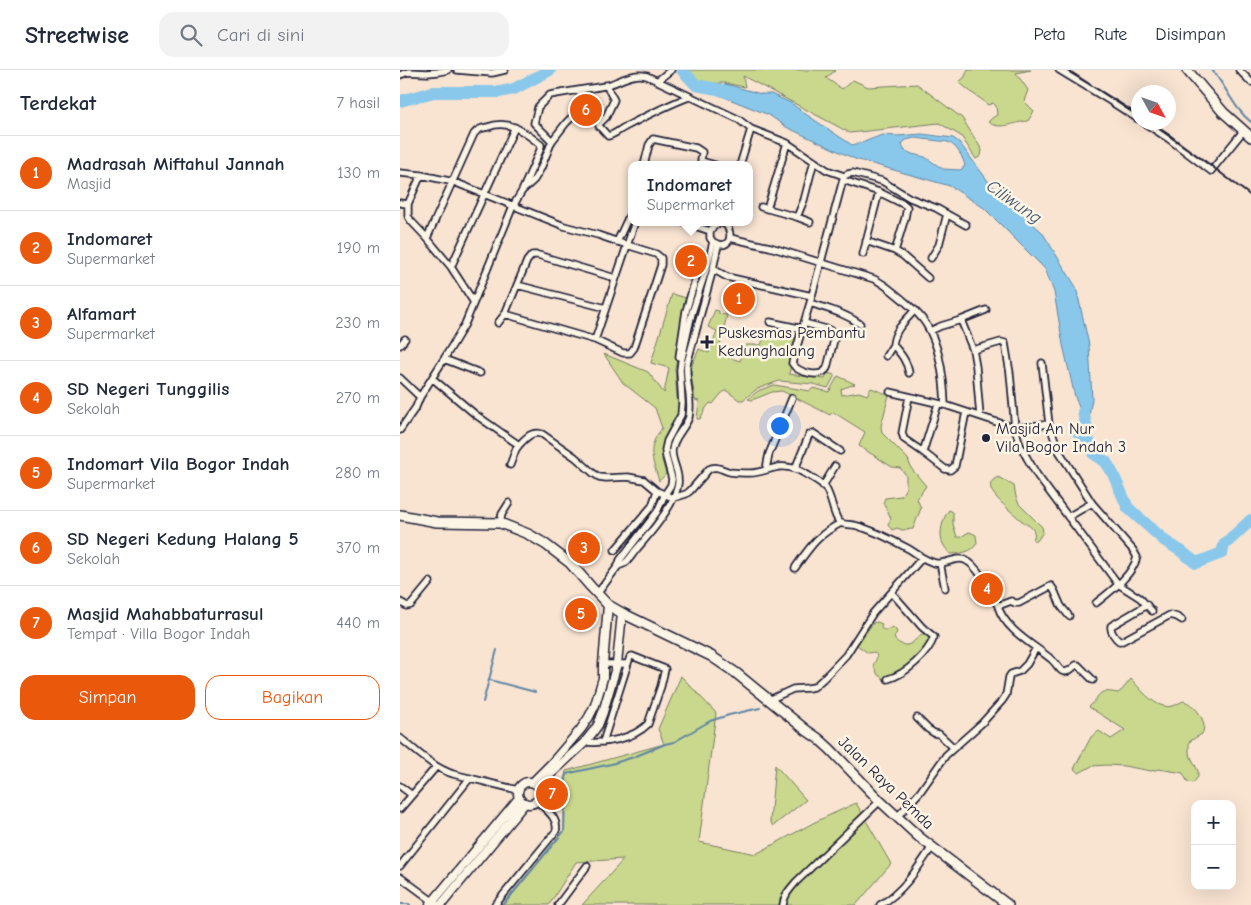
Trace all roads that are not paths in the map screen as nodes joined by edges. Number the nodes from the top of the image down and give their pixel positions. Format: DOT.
graph roads {
  1 [pos="448,70"];
  2 [pos="457,70"];
  3 [pos="505,70"];
  4 [pos="671,70"];
  5 [pos="1059,70"];
  6 [pos="1187,70"];
  7 [pos="1239,70"];
  8 [pos="409,71"];
  9 [pos="438,71"];
  10 [pos="400,75"];
  11 [pos="657,81"];
  12 [pos="1251,82"];
  13 [pos="606,85"];
  14 [pos="579,90"];
  15 [pos="689,96"];
  16 [pos="1131,114"];
  17 [pos="515,127"];
  18 [pos="751,129"];
  19 [pos="1155,130"];
  20 [pos="1244,130"];
  21 [pos="1251,137"];
  22 [pos="552,140"];
  23 [pos="787,143"];
  24 [pos="645,161"];
  25 [pos="701,161"];
  26 [pos="741,161"];
  27 [pos="814,161"];
  28 [pos="400,173"];
  29 [pos="421,175"];
  30 [pos="844,178"];
  31 [pos="454,182"];
  32 [pos="522,191"];
  33 [pos="879,192"];
  34 [pos="484,194"];
  35 [pos="400,203"];
  36 [pos="408,204"];
  37 [pos="513,206"];
  38 [pos="947,214"];
  39 [pos="797,217"];
  40 [pos="628,218"];
  41 [pos="810,222"];
  42 [pos="966,225"];
  43 [pos="634,226"];
  44 [pos="695,226"];
  45 [pos="713,226"];
  46 [pos="727,226"];
  47 [pos="710,231"];
  48 [pos="427,238"];
  49 [pos="730,238"];
  50 [pos="866,241"];
  51 [pos="617,242"];
  52 [pos="715,243"];
  53 [pos="627,245"];
  54 [pos="895,250"];
  55 [pos="862,254"];
  56 [pos="931,258"];
  57 [pos="820,263"];
  58 [pos="451,267"];
  59 [pos="710,268"];
  60 [pos="616,278"];
  61 [pos="928,278"];
  62 [pos="517,285"];
  63 [pos="812,296"];
  64 [pos="474,300"];
  65 [pos="810,304"];
  66 [pos="606,308"];
  67 [pos="915,310"];
  68 [pos="986,310"];
  69 [pos="505,314"];
  70 [pos="961,320"];
  71 [pos="770,322"];
  72 [pos="498,323"];
  73 [pos="860,324"];
  74 [pos="803,326"];
  75 [pos="930,332"];
  76 [pos="405,339"];
  77 [pos="595,340"];
  78 [pos="400,345"];
  79 [pos="893,345"];
  80 [pos="973,350"];
  81 [pos="886,356"];
  82 [pos="444,359"];
  83 [pos="1042,363"];
  84 [pos="480,373"];
  85 [pos="909,373"];
  86 [pos="400,378"];
  87 [pos="432,378"];
  88 [pos="890,392"];
  89 [pos="420,397"];
  90 [pos="909,397"];
  91 [pos="792,398"];
  92 [pos="938,404"];
  93 [pos="945,406"];
  94 [pos="966,412"];
  95 [pos="980,416"];
  96 [pos="1049,424"];
  97 [pos="1015,428"];
  98 [pos="400,430"];
  99 [pos="519,445"];
  100 [pos="840,451"];
  101 [pos="923,452"];
  102 [pos="510,465"];
  103 [pos="671,465"];
  104 [pos="835,466"];
  105 [pos="795,468"];
  106 [pos="766,469"];
  107 [pos="823,486"];
  108 [pos="657,491"];
  109 [pos="665,494"];
  110 [pos="673,498"];
  111 [pos="509,503"];
  112 [pos="1092,503"];
  113 [pos="400,515"];
  114 [pos="1068,517"];
  115 [pos="500,523"];
  116 [pos="841,523"];
  117 [pos="615,550"];
  118 [pos="922,558"];
  119 [pos="940,563"];
  120 [pos="618,566"];
  121 [pos="794,568"];
  122 [pos="430,582"];
  123 [pos="1118,584"];
  124 [pos="945,588"];
  125 [pos="892,593"];
  126 [pos="597,594"];
  127 [pos="400,602"];
  128 [pos="1096,603"];
  129 [pos="608,604"];
  130 [pos="1147,605"];
  131 [pos="998,606"];
  132 [pos="1152,611"];
  133 [pos="622,613"];
  134 [pos="1069,616"];
  135 [pos="1182,620"];
  136 [pos="606,634"];
  137 [pos="620,636"];
  138 [pos="1036,648"];
  139 [pos="603,664"];
  140 [pos="617,664"];
  141 [pos="627,664"];
  142 [pos="888,679"];
  143 [pos="1093,680"];
  144 [pos="769,700"];
  145 [pos="917,718"];
  146 [pos="400,738"];
  147 [pos="585,742"];
  148 [pos="603,742"];
  149 [pos="954,748"];
  150 [pos="553,766"];
  151 [pos="436,767"];
  152 [pos="470,778"];
  153 [pos="535,784"];
  154 [pos="400,786"];
  155 [pos="412,795"];
  156 [pos="521,797"];
  157 [pos="537,801"];
  158 [pos="880,801"];
  159 [pos="400,809"];
  160 [pos="897,817"];
  161 [pos="932,847"];
  162 [pos="400,866"];
  163 [pos="587,866"];
  164 [pos="400,877"];
  165 [pos="434,904"];
  166 [pos="442,905"];
  167 [pos="495,905"];
  168 [pos="558,905"];
  169 [pos="783,905"];
  170 [pos="880,905"];
  171 [pos="1008,905"];
  1 -- 9 [label="street"];
  2 -- 3 [label="street"];
  4 -- 11 [label="street"];
  5 -- 16 [label="street"];
  6 -- 20 [label="main road"];
  7 -- 12 [label="street"];
  8 -- 9 [label="street"];
  8 -- 10 [label="street"];
  11 -- 13 [label="street"];
  11 -- 15 [label="street"];
  13 -- 14 [label="street"];
  13 -- 15 [label="street"];
  14 -- 22 [label="street"];
  14 -- 22 [label="street"];
  15 -- 18 [label="street"];
  17 -- 31 [label="street"];
  17 -- 32 [label="street"];
  17 -- 34 [label="street"];
  18 -- 23 [label="street"];
  18 -- 26 [label="street"];
  19 -- 20 [label="street"];
  20 -- 21 [label="main road"];
  22 -- 32 [label="street"];
  23 -- 27 [label="street"];
  23 -- 39 [label="street"];
  24 -- 25 [label="street"];
  27 -- 30 [label="street"];
  27 -- 39 [label="street"];
  28 -- 29 [label="street"];
  29 -- 31 [label="street"];
  29 -- 36 [label="street"];
  30 -- 33 [label="street"];
  30 -- 38 [label="street"];
  30 -- 57 [label="street"];
  31 -- 34 [label="street"];
  31 -- 48 [label="street"];
  32 -- 37 [label="street"];
  33 -- 50 [label="street"];
  33 -- 54 [label="street"];
  34 -- 37 [label="street"];
  34 -- 58 [label="street"];
  35 -- 36 [label="street"];
  36 -- 48 [label="street"];
  37 -- 51 [label="street"];
  37 -- 64 [label="street"];
  38 -- 42 [label="street"];
  38 -- 56 [label="street"];
  39 -- 41 [label="street"];
  40 -- 51 [label="street"];
  43 -- 53 [label="street"];
  44 -- 47 [label="street"];
  45 -- 47 [label="street"];
  46 -- 49 [label="street"];
  47 -- 52 [label="street"];
  48 -- 58 [label="street"];
  49 -- 52 [label="street"];
  49 -- 57 [label="street"];
  50 -- 54 [label="street"];
  50 -- 55 [label="street"];
  51 -- 53 [label="street"];
  52 -- 59 [label="street"];
  53 -- 60 [label="street"];
  53 -- 77 [label="street"];
  54 -- 61 [label="street"];
  57 -- 63 [label="street"];
  57 -- 67 [label="street"];
  58 -- 64 [label="street"];
  59 -- 63 [label="street"];
  59 -- 103 [label="street"];
  59 -- 103 [label="street"];
  60 -- 62 [label="street"];
  60 -- 66 [label="street"];
  62 -- 66 [label="street"];
  62 -- 69 [label="street"];
  63 -- 65 [label="street"];
  64 -- 82 [label="street"];
  65 -- 73 [label="street"];
  65 -- 74 [label="street"];
  66 -- 77 [label="street"];
  67 -- 75 [label="street"];
  67 -- 79 [label="street"];
  68 -- 70 [label="street"];
  69 -- 72 [label="street"];
  69 -- 77 [label="street"];
  70 -- 75 [label="street"];
  70 -- 80 [label="street"];
  71 -- 74 [label="street"];
  74 -- 74 [label="street"];
  75 -- 93 [label="street"];
  76 -- 78 [label="street"];
  79 -- 81 [label="street"];
  79 -- 85 [label="street"];
  80 -- 95 [label="street"];
  80 -- 97 [label="street"];
  82 -- 84 [label="street"];
  82 -- 87 [label="street"];
  83 -- 96 [label="street"];
  86 -- 89 [label="street"];
  87 -- 89 [label="street"];
  87 -- 99 [label="street"];
  88 -- 90 [label="street"];
  89 -- 98 [label="street"];
  90 -- 92 [label="street"];
  90 -- 101 [label="street"];
  91 -- 106 [label="street"];
  92 -- 93 [label="street"];
  92 -- 101 [label="street"];
  93 -- 94 [label="street"];
  94 -- 95 [label="street"];
  94 -- 101 [label="street"];
  95 -- 97 [label="street"];
  96 -- 97 [label="street"];
  96 -- 112 [label="street"];
  97 -- 114 [label="street"];
  99 -- 102 [label="street"];
  99 -- 108 [label="street"];
  100 -- 105 [label="street"];
  103 -- 109 [label="street"];
  103 -- 110 [label="street"];
  104 -- 107 [label="street"];
  105 -- 106 [label="street"];
  105 -- 107 [label="street"];
  106 -- 110 [label="street"];
  107 -- 116 [label="street"];
  108 -- 109 [label="street"];
  108 -- 117 [label="street"];
  109 -- 110 [label="street"];
  109 -- 120 [label="street"];
  110 -- 120 [label="street"];
  111 -- 115 [label="street"];
  112 -- 114 [label="street"];
  112 -- 123 [label="street"];
  113 -- 115 [label="main road"];
  114 -- 123 [label="street"];
  115 -- 126 [label="main road, Jalan Raya Pemda"];
  116 -- 118 [label="street"];
  116 -- 121 [label="street"];
  118 -- 119 [label="street"];
  118 -- 125 [label="street"];
  119 -- 124 [label="street"];
  119 -- 131 [label="street"];
  120 -- 126 [label="street"];
  122 -- 127 [label="street"];
  123 -- 128 [label="street"];
  123 -- 130 [label="street"];
  125 -- 142 [label="street"];
  125 -- 144 [label="street"];
  126 -- 129 [label="main road, Jalan Raya Pemda"];
  129 -- 133 [label="main road, Jalan Raya Pemda"];
  129 -- 136 [label="street"];
  130 -- 132 [label="street"];
  130 -- 135 [label="street"];
  131 -- 134 [label="street"];
  131 -- 138 [label="street"];
  133 -- 137 [label="street"];
  133 -- 144 [label="main road, Jalan Raya Pemda"];
  136 -- 137 [label="street"];
  136 -- 139 [label="street"];
  137 -- 140 [label="street"];
  138 -- 143 [label="street"];
  138 -- 149 [label="street"];
  139 -- 140 [label="street"];
  139 -- 150 [label="street"];
  140 -- 141 [label="street"];
  140 -- 147 [label="street"];
  141 -- 148 [label="street"];
  141 -- 148 [label="street"];
  144 -- 158 [label="main road, Jalan Raya Pemda"];
  145 -- 149 [label="street"];
  146 -- 151 [label="street"];
  147 -- 148 [label="street"];
  147 -- 150 [label="street"];
  149 -- 160 [label="street"];
  150 -- 153 [label="street"];
  151 -- 152 [label="street"];
  151 -- 155 [label="street"];
  152 -- 156 [label="street"];
  152 -- 162 [label="street"];
  153 -- 156 [label="street"];
  153 -- 157 [label="street"];
  154 -- 155 [label="street"];
  155 -- 159 [label="street"];
  156 -- 157 [label="street"];
  156 -- 165 [label="street"];
  156 -- 166 [label="street"];
  157 -- 167 [label="street"];
  158 -- 160 [label="main road, Jalan Raya Pemda"];
  158 -- 169 [label="street"];
  160 -- 161 [label="main road, Jalan Raya Pemda"];
  161 -- 170 [label="street"];
  161 -- 171 [label="main road, Jalan Raya Pemda"];
  163 -- 168 [label="street"];
  164 -- 165 [label="street"];
}
